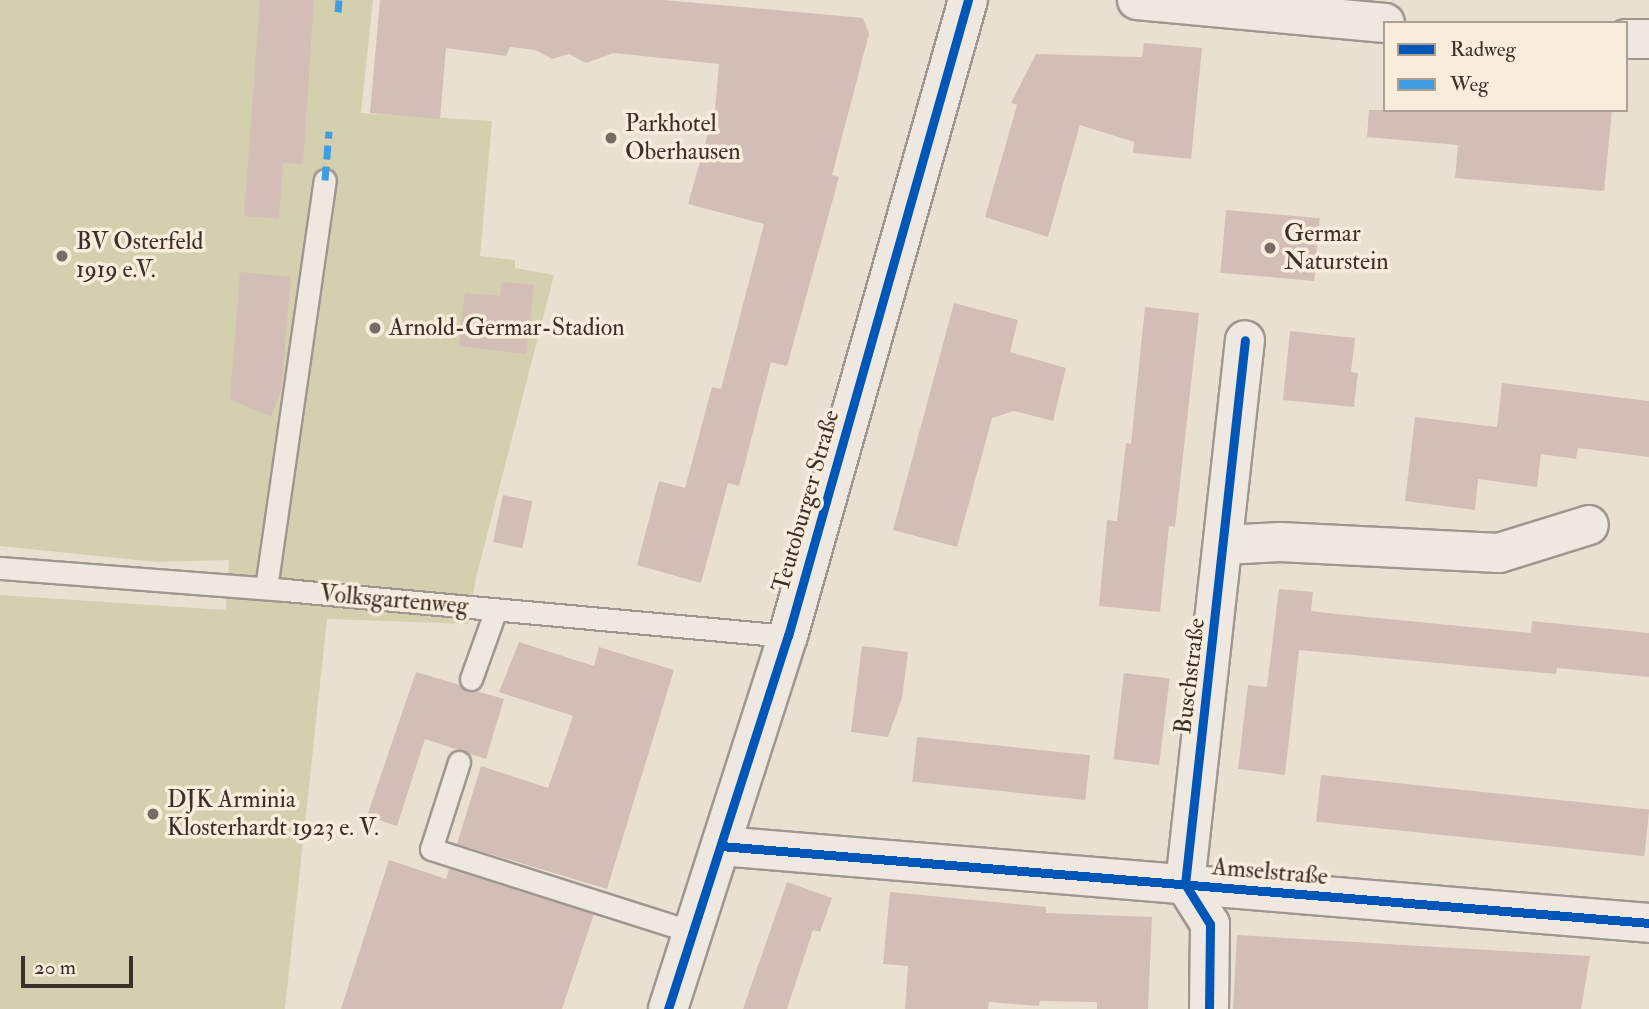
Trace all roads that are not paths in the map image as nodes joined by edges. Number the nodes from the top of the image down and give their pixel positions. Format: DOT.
graph roads {
  1 [pos="968,0"];
  2 [pos="1137,0"];
  3 [pos="1383,23"];
  4 [pos="1628,39"];
  5 [pos="1649,39"];
  6 [pos="325,180"];
  7 [pos="1245,340"];
  8 [pos="1589,525"];
  9 [pos="1224,545"];
  10 [pos="0,568"];
  11 [pos="266,588"];
  12 [pos="496,609"];
  13 [pos="788,636"];
  14 [pos="471,679"];
  15 [pos="459,762"];
  16 [pos="721,846"];
  17 [pos="1185,884"];
  18 [pos="1649,923"];
  19 [pos="693,932"];
  20 [pos="668,1009"];
  21 [pos="1209,1009"];
  1 -- 13 [label="street, Teutoburger Straße"];
  2 -- 3 [label="street"];
  4 -- 5 [label="street"];
  6 -- 11 [label="lane"];
  7 -- 9 [label="street, Buschstraße"];
  8 -- 9 [label="street"];
  9 -- 17 [label="street, Buschstraße"];
  10 -- 11 [label="lane, Volksgartenweg"];
  11 -- 12 [label="lane, Volksgartenweg"];
  12 -- 13 [label="lane, Volksgartenweg"];
  12 -- 14 [label="lane"];
  13 -- 16 [label="street, Teutoburger Straße"];
  15 -- 19 [label="lane"];
  16 -- 17 [label="street, Amselstraße"];
  16 -- 19 [label="street, Teutoburger Straße"];
  17 -- 18 [label="street, Amselstraße"];
  17 -- 21 [label="street"];
  19 -- 20 [label="street, Teutoburger Straße"];
}
